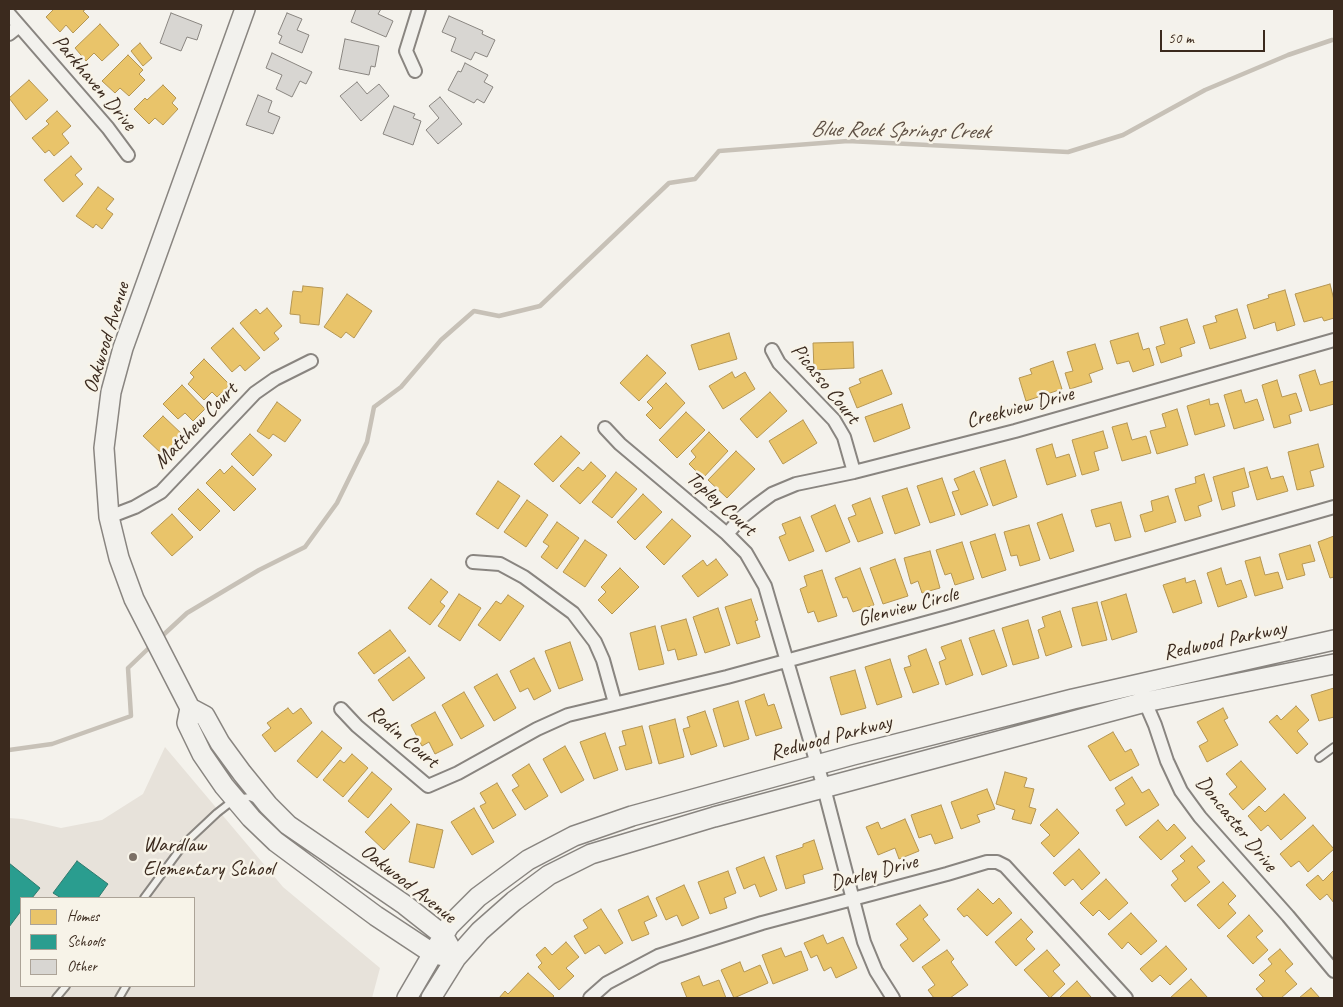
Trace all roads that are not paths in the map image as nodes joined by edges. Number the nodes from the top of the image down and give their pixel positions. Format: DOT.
graph roads {
  1 [pos="245,9"];
  2 [pos="420,9"];
  3 [pos="9,14"];
  4 [pos="14,30"];
  5 [pos="416,71"];
  6 [pos="128,155"];
  7 [pos="1334,340"];
  8 [pos="772,350"];
  9 [pos="311,361"];
  10 [pos="605,428"];
  11 [pos="854,472"];
  12 [pos="1334,507"];
  13 [pos="109,517"];
  14 [pos="728,534"];
  15 [pos="472,562"];
  16 [pos="1334,640"];
  17 [pos="787,660"];
  18 [pos="1334,664"];
  19 [pos="1137,683"];
  20 [pos="1145,702"];
  21 [pos="615,703"];
  22 [pos="190,708"];
  23 [pos="341,709"];
  24 [pos="1334,747"];
  25 [pos="495,751"];
  26 [pos="1319,758"];
  27 [pos="817,766"];
  28 [pos="824,788"];
  29 [pos="234,799"];
  30 [pos="268,805"];
  31 [pos="145,897"];
  32 [pos="853,899"];
  33 [pos="443,935"];
  34 [pos="432,953"];
  35 [pos="456,958"];
  36 [pos="1334,971"];
  37 [pos="65,987"];
  38 [pos="125,987"];
  39 [pos="56,998"];
  40 [pos="119,998"];
  41 [pos="407,998"];
  42 [pos="431,998"];
  43 [pos="590,998"];
  44 [pos="893,998"];
  45 [pos="1126,998"];
  1 -- 13 [label="main road, Oakwood Avenue"];
  2 -- 5 [label="street"];
  3 -- 4 [label="street, Parkhaven Drive"];
  4 -- 6 [label="street, Parkhaven Drive"];
  7 -- 11 [label="street, Creekview Drive"];
  8 -- 11 [label="street, Picasso Court"];
  9 -- 13 [label="street, Matthew Court"];
  10 -- 14 [label="street, Topley Court"];
  11 -- 14 [label="street, Creekview Drive"];
  12 -- 17 [label="street, Glenview Circle"];
  13 -- 22 [label="main road, Oakwood Avenue"];
  14 -- 17 [label="street, Topley Court"];
  15 -- 21 [label="street"];
  16 -- 19 [label="main road, Redwood Parkway"];
  17 -- 21 [label="street, Glenview Circle"];
  17 -- 27 [label="street, Topley Court"];
  18 -- 20 [label="main road, Redwood Parkway"];
  19 -- 20 [label="street, Doncaster Drive"];
  19 -- 27 [label="main road, Redwood Parkway"];
  20 -- 28 [label="main road, Redwood Parkway"];
  20 -- 36 [label="street, Doncaster Drive"];
  21 -- 25 [label="street, Glenview Circle"];
  22 -- 29 [label="main road, Oakwood Avenue"];
  22 -- 30 [label="main road, Oakwood Avenue"];
  23 -- 25 [label="street, Rodin Court"];
  24 -- 26 [label="lane"];
  27 -- 28 [label="street, Topley Court"];
  27 -- 33 [label="main road, Redwood Parkway"];
  28 -- 32 [label="street, Topley Court"];
  28 -- 35 [label="main road, Redwood Parkway"];
  29 -- 30 [label="lane"];
  29 -- 31 [label="lane"];
  29 -- 34 [label="main road, Oakwood Avenue"];
  30 -- 33 [label="main road, Oakwood Avenue"];
  32 -- 43 [label="street, Darley Drive"];
  32 -- 44 [label="street, Topley Court"];
  32 -- 45 [label="street, Darley Drive"];
  33 -- 34 [label="main road, Redwood Parkway"];
  33 -- 35 [label="main road, Oakwood Avenue"];
  34 -- 35 [label="main road, Oakwood Avenue"];
  34 -- 41 [label="main road, Redwood Parkway"];
  35 -- 42 [label="main road, Redwood Parkway"];
  37 -- 39 [label="lane"];
  38 -- 40 [label="lane"];
}
